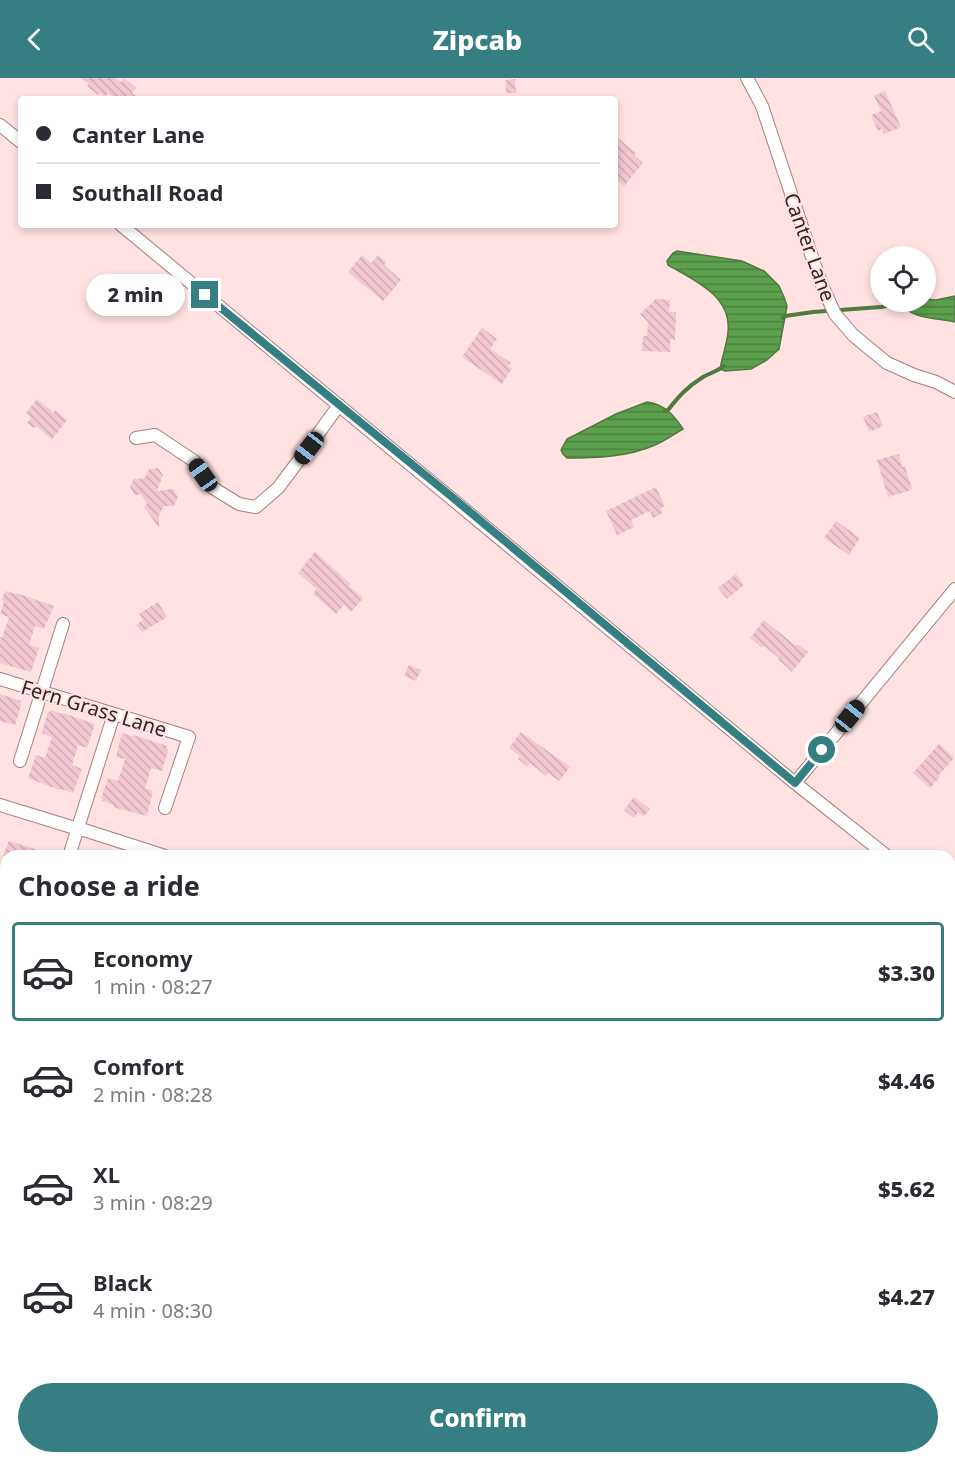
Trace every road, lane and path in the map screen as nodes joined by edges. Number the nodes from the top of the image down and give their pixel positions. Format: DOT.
graph roads {
  1 [pos="747,78"];
  2 [pos="0,125"];
  3 [pos="18,140"];
  4 [pos="126,228"];
  5 [pos="955,392"];
  6 [pos="339,405"];
  7 [pos="136,438"];
  8 [pos="955,589"];
  9 [pos="63,624"];
  10 [pos="0,679"];
  11 [pos="41,692"];
  12 [pos="114,714"];
  13 [pos="20,761"];
  14 [pos="795,783"];
  15 [pos="0,806"];
  16 [pos="165,808"];
  17 [pos="78,829"];
  18 [pos="71,850"];
  19 [pos="146,850"];
  20 [pos="879,850"];
  1 -- 5 [label="street, Canter Lane"];
  2 -- 3 [label="street"];
  4 -- 6 [label="street"];
  6 -- 7 [label="street"];
  6 -- 14 [label="street"];
  8 -- 14 [label="street"];
  9 -- 11 [label="street"];
  10 -- 11 [label="street, Fern Grass Lane"];
  11 -- 12 [label="street, Fern Grass Lane"];
  11 -- 13 [label="street"];
  12 -- 16 [label="street, Fern Grass Lane"];
  12 -- 17 [label="street"];
  14 -- 20 [label="street"];
  15 -- 17 [label="street"];
  17 -- 18 [label="street"];
  17 -- 19 [label="street"];
}
